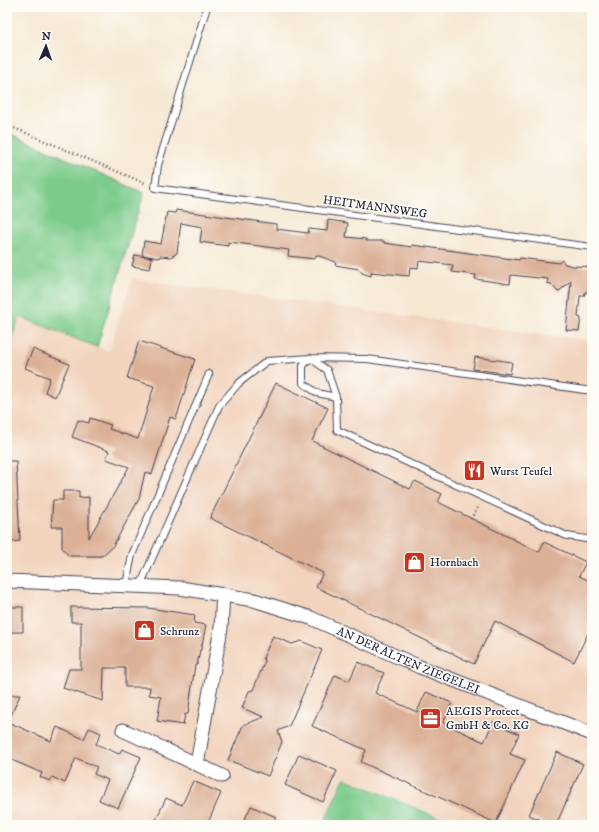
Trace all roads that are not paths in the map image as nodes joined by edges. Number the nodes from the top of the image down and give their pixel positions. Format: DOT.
graph roads {
  1 [pos="207,7"];
  2 [pos="592,247"];
  3 [pos="310,358"];
  4 [pos="209,374"];
  5 [pos="592,391"];
  6 [pos="336,397"];
  7 [pos="592,540"];
  8 [pos="7,581"];
  9 [pos="126,585"];
  10 [pos="140,586"];
  11 [pos="223,594"];
  12 [pos="123,730"];
  13 [pos="592,734"];
  14 [pos="197,764"];
  15 [pos="222,776"];
  1 -- 2 [label="lane, HEITMANNSWEG"];
  3 -- 5 [label="lane"];
  3 -- 6 [label="lane"];
  3 -- 6 [label="lane"];
  3 -- 10 [label="lane"];
  4 -- 9 [label="lane"];
  6 -- 7 [label="lane"];
  8 -- 9 [label="street, AN DER ALTEN ZIEGELEI"];
  9 -- 10 [label="street, AN DER ALTEN ZIEGELEI"];
  10 -- 11 [label="street, AN DER ALTEN ZIEGELEI"];
  11 -- 13 [label="street, AN DER ALTEN ZIEGELEI"];
  11 -- 14 [label="street"];
  12 -- 14 [label="street"];
  14 -- 15 [label="street"];
}
